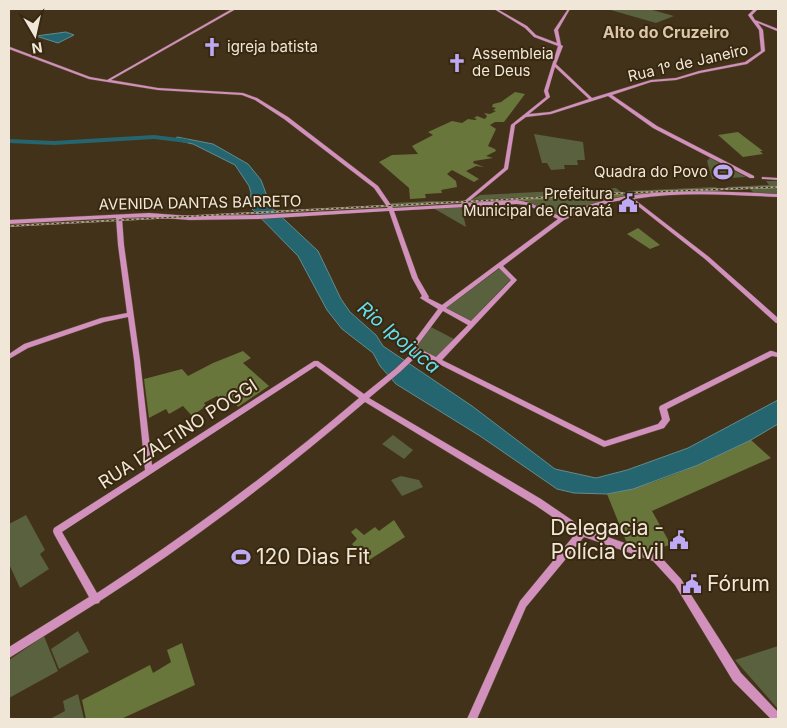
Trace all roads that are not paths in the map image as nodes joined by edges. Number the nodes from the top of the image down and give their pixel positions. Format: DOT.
graph roads {
  1 [pos="234,9"];
  2 [pos="495,9"];
  3 [pos="569,9"];
  4 [pos="756,9"];
  5 [pos="754,20"];
  6 [pos="778,30"];
  7 [pos="560,46"];
  8 [pos="9,48"];
  9 [pos="555,65"];
  10 [pos="107,81"];
  11 [pos="608,94"];
  12 [pos="591,99"];
  13 [pos="524,116"];
  14 [pos="752,178"];
  15 [pos="764,178"];
  16 [pos="778,179"];
  17 [pos="778,196"];
  18 [pos="631,198"];
  19 [pos="462,204"];
  20 [pos="391,210"];
  21 [pos="119,216"];
  22 [pos="562,219"];
  23 [pos="9,222"];
  24 [pos="500,266"];
  25 [pos="442,308"];
  26 [pos="130,314"];
  27 [pos="778,321"];
  28 [pos="472,324"];
  29 [pos="416,354"];
  30 [pos="775,354"];
  31 [pos="9,357"];
  32 [pos="437,360"];
  33 [pos="364,398"];
  34 [pos="149,470"];
  35 [pos="582,532"];
  36 [pos="96,600"];
  37 [pos="9,653"];
  38 [pos="472,719"];
  39 [pos="778,719"];
  1 -- 10 [label="main road"];
  2 -- 7 [label="main road"];
  3 -- 7 [label="main road"];
  4 -- 5 [label="main road, Rua 1º de Janeiro"];
  5 -- 6 [label="main road"];
  5 -- 11 [label="main road, Rua 1º de Janeiro"];
  7 -- 9 [label="main road"];
  8 -- 10 [label="main road"];
  9 -- 12 [label="main road"];
  9 -- 13 [label="main road"];
  10 -- 20 [label="main road"];
  11 -- 12 [label="main road, Rua 1º de Janeiro"];
  11 -- 14 [label="main road"];
  12 -- 13 [label="main road, Rua 1º de Janeiro"];
  13 -- 19 [label="main road"];
  15 -- 16 [label="main road"];
  17 -- 18 [label="main road"];
  18 -- 22 [label="main road"];
  18 -- 27 [label="main road"];
  19 -- 20 [label="main road, AVENIDA DANTAS BARRETO"];
  19 -- 22 [label="main road, AVENIDA DANTAS BARRETO"];
  20 -- 21 [label="main road, AVENIDA DANTAS BARRETO"];
  20 -- 25 [label="main road"];
  21 -- 23 [label="main road, AVENIDA DANTAS BARRETO"];
  21 -- 26 [label="main road"];
  22 -- 24 [label="main road"];
  24 -- 25 [label="main road"];
  24 -- 28 [label="main road"];
  25 -- 28 [label="main road"];
  25 -- 29 [label="main road"];
  26 -- 31 [label="main road"];
  26 -- 34 [label="main road"];
  28 -- 32 [label="main road"];
  29 -- 32 [label="main road"];
  29 -- 33 [label="main road"];
  30 -- 32 [label="main road"];
  33 -- 34 [label="main road, RUA IZALTINO POGGI"];
  33 -- 35 [label="main road"];
  33 -- 36 [label="main road"];
  34 -- 36 [label="main road, RUA IZALTINO POGGI"];
  35 -- 38 [label="main road"];
  35 -- 39 [label="main road"];
  36 -- 37 [label="main road"];
}
